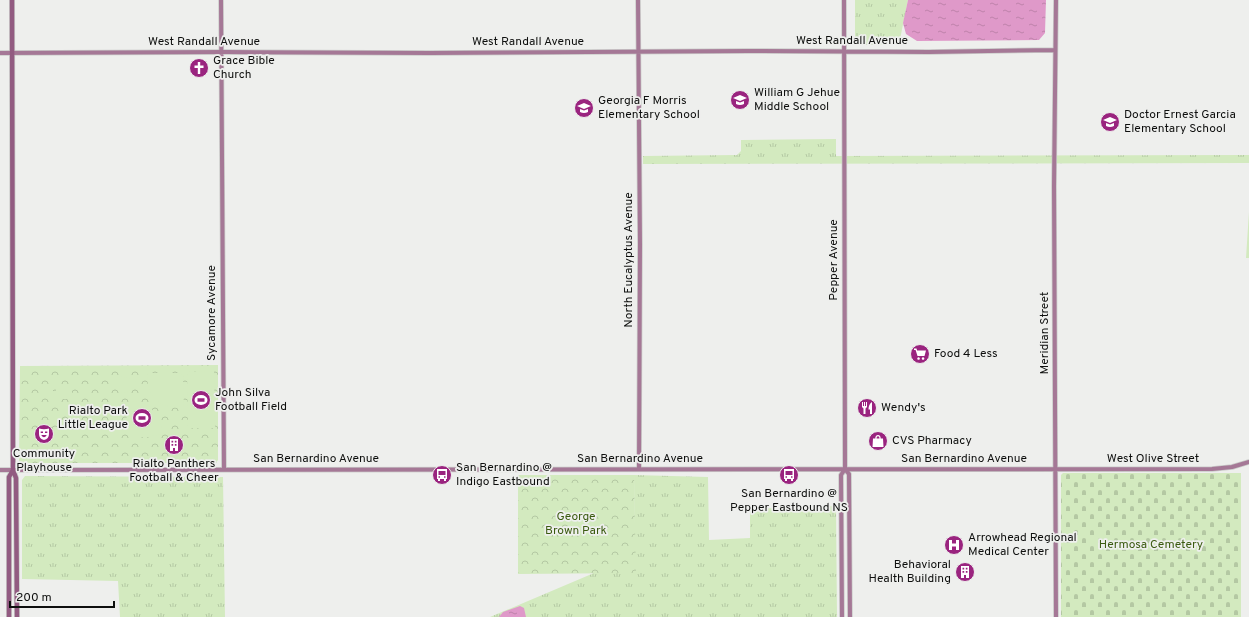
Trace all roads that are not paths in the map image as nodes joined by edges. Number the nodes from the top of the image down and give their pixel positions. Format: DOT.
graph roads {
  1 [pos="12,0"];
  2 [pos="221,0"];
  3 [pos="638,0"];
  4 [pos="844,0"];
  5 [pos="1056,0"];
  6 [pos="1055,50"];
  7 [pos="638,51"];
  8 [pos="844,51"];
  9 [pos="221,52"];
  10 [pos="0,53"];
  11 [pos="12,53"];
  12 [pos="1249,462"];
  13 [pos="224,469"];
  14 [pos="639,469"];
  15 [pos="845,469"];
  16 [pos="1056,469"];
  17 [pos="0,470"];
  18 [pos="13,470"];
  19 [pos="10,617"];
  20 [pos="17,617"];
  21 [pos="842,617"];
  22 [pos="850,617"];
  23 [pos="1056,617"];
  1 -- 11 [label="main road"];
  2 -- 9 [label="street, Sycamore Avenue"];
  3 -- 7 [label="street, North Eucalyptus Avenue"];
  4 -- 8 [label="street, Pepper Avenue"];
  5 -- 6 [label="street, Meridian Street"];
  6 -- 8 [label="street, West Randall Avenue"];
  6 -- 16 [label="street, Meridian Street"];
  7 -- 8 [label="street, West Randall Avenue"];
  7 -- 9 [label="street, West Randall Avenue"];
  7 -- 14 [label="street, North Eucalyptus Avenue"];
  8 -- 15 [label="street, Pepper Avenue"];
  9 -- 11 [label="street, West Randall Avenue"];
  9 -- 13 [label="street, Sycamore Avenue"];
  10 -- 11 [label="street, West Randall Avenue"];
  11 -- 18 [label="main road"];
  12 -- 16 [label="street, West Olive Street"];
  13 -- 14 [label="street, San Bernardino Avenue"];
  13 -- 18 [label="street, San Bernardino Avenue"];
  14 -- 15 [label="street, San Bernardino Avenue"];
  15 -- 16 [label="street, San Bernardino Avenue"];
  15 -- 21 [label="street, Pepper Avenue"];
  15 -- 22 [label="street, Pepper Avenue"];
  16 -- 23 [label="street, Meridian Street"];
  17 -- 18 [label="street, San Bernardino Avenue"];
  18 -- 19 [label="main road"];
  18 -- 20 [label="main road"];
}
